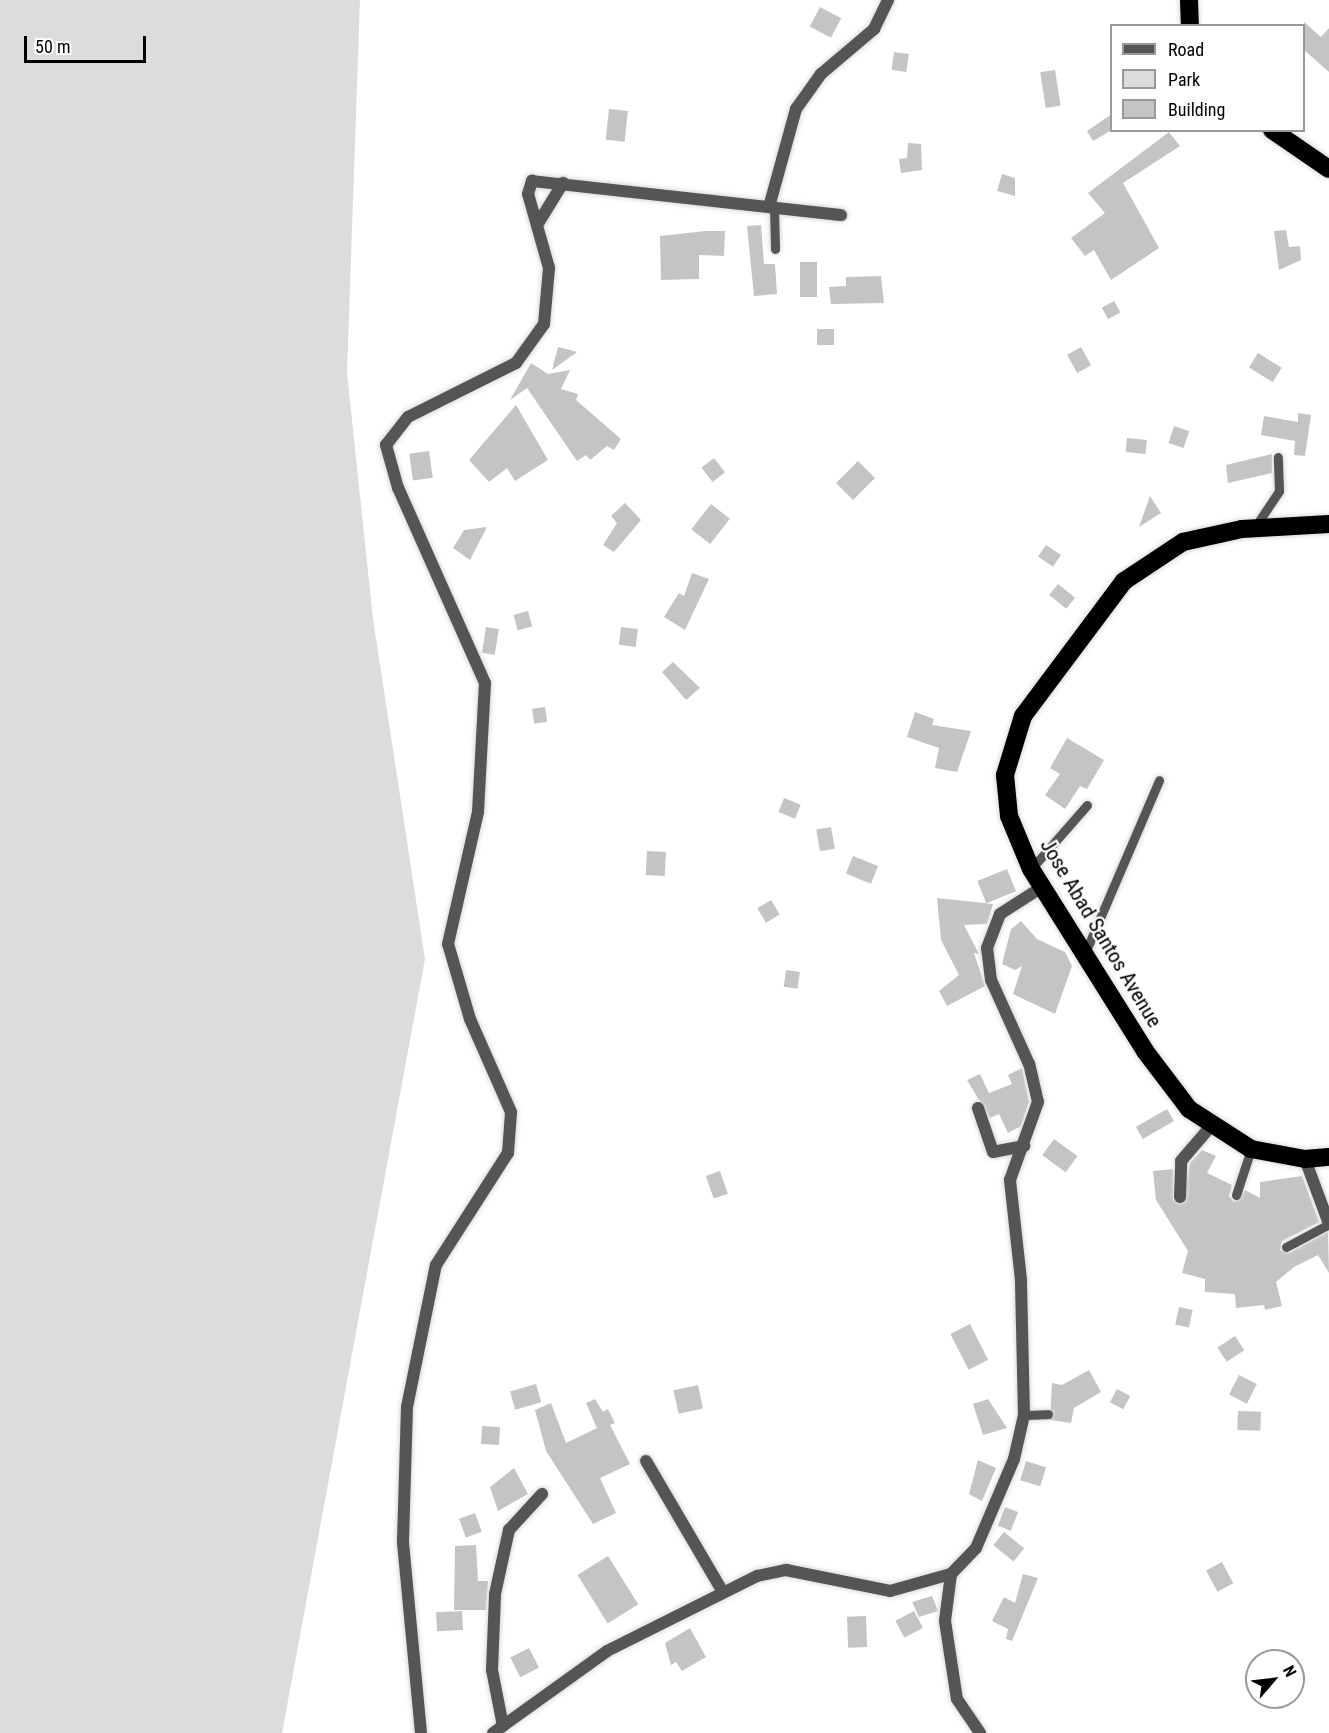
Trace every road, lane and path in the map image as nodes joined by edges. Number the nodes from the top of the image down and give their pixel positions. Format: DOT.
graph roads {
  1 [pos="888,0"];
  2 [pos="1189,0"];
  3 [pos="1190,24"];
  4 [pos="1275,132"];
  5 [pos="1329,169"];
  6 [pos="563,183"];
  7 [pos="772,207"];
  8 [pos="841,215"];
  9 [pos="539,222"];
  10 [pos="775,249"];
  11 [pos="1278,457"];
  12 [pos="1329,524"];
  13 [pos="1253,529"];
  14 [pos="1159,780"];
  15 [pos="1087,805"];
  16 [pos="1032,869"];
  17 [pos="1042,887"];
  18 [pos="1085,954"];
  19 [pos="978,1108"];
  20 [pos="1211,1126"];
  21 [pos="1024,1146"];
  22 [pos="1251,1149"];
  23 [pos="1329,1157"];
  24 [pos="1305,1160"];
  25 [pos="1236,1195"];
  26 [pos="1180,1197"];
  27 [pos="1329,1224"];
  28 [pos="1286,1247"];
  29 [pos="1048,1414"];
  30 [pos="1024,1415"];
  31 [pos="646,1461"];
  32 [pos="542,1494"];
  33 [pos="951,1574"];
  34 [pos="723,1592"];
  35 [pos="498,1730"];
  36 [pos="422,1733"];
  37 [pos="980,1733"];
  1 -- 7 [label="street"];
  2 -- 3 [label="highway"];
  4 -- 5 [label="highway"];
  6 -- 7 [label="street"];
  6 -- 9 [label="street"];
  6 -- 9 [label="street"];
  7 -- 8 [label="street"];
  7 -- 10 [label="lane"];
  9 -- 36 [label="street"];
  11 -- 13 [label="lane"];
  12 -- 13 [label="highway, Jose Abad Santos Avenue"];
  13 -- 16 [label="highway, Jose Abad Santos Avenue"];
  14 -- 18 [label="lane"];
  15 -- 16 [label="lane"];
  16 -- 17 [label="highway, Jose Abad Santos Avenue"];
  17 -- 18 [label="highway, Jose Abad Santos Avenue"];
  17 -- 21 [label="street"];
  18 -- 20 [label="highway, Jose Abad Santos Avenue"];
  19 -- 21 [label="street"];
  20 -- 22 [label="highway, Jose Abad Santos Avenue"];
  20 -- 26 [label="street"];
  21 -- 30 [label="street"];
  22 -- 24 [label="highway, Jose Abad Santos Avenue"];
  22 -- 25 [label="lane"];
  23 -- 24 [label="highway, Jose Abad Santos Avenue"];
  24 -- 27 [label="street"];
  27 -- 28 [label="lane"];
  29 -- 30 [label="lane"];
  30 -- 33 [label="street"];
  31 -- 34 [label="street"];
  32 -- 35 [label="street"];
  33 -- 34 [label="street"];
  33 -- 37 [label="street"];
  34 -- 35 [label="street"];
}
